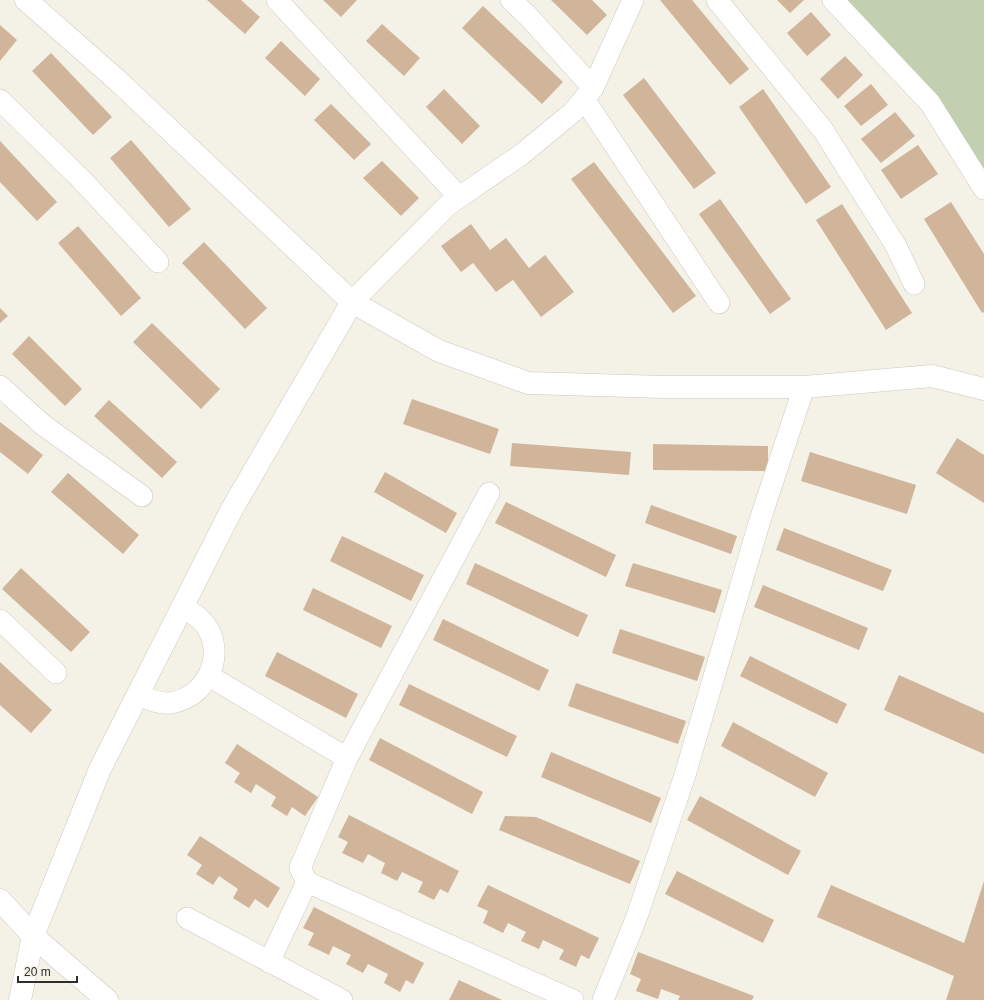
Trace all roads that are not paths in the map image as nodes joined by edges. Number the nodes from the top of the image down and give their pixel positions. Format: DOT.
graph roads {
  1 [pos="26,0"];
  2 [pos="278,0"];
  3 [pos="512,0"];
  4 [pos="633,0"];
  5 [pos="717,0"];
  6 [pos="833,0"];
  7 [pos="588,93"];
  8 [pos="0,100"];
  9 [pos="984,189"];
  10 [pos="459,197"];
  11 [pos="158,262"];
  12 [pos="914,284"];
  13 [pos="352,302"];
  14 [pos="718,304"];
  15 [pos="0,386"];
  16 [pos="804,387"];
  17 [pos="984,389"];
  18 [pos="489,493"];
  19 [pos="142,496"];
  20 [pos="182,607"];
  21 [pos="0,620"];
  22 [pos="56,673"];
  23 [pos="209,676"];
  24 [pos="138,695"];
  25 [pos="347,758"];
  26 [pos="307,882"];
  27 [pos="0,900"];
  28 [pos="187,918"];
  29 [pos="33,936"];
  30 [pos="270,962"];
  31 [pos="20,1000"];
  32 [pos="107,1000"];
  33 [pos="342,1000"];
  34 [pos="573,1000"];
  35 [pos="602,1000"];
  1 -- 13 [label="street"];
  2 -- 10 [label="street"];
  3 -- 7 [label="street"];
  4 -- 7 [label="street"];
  5 -- 12 [label="street"];
  6 -- 9 [label="street"];
  7 -- 10 [label="street"];
  7 -- 14 [label="street"];
  8 -- 11 [label="street"];
  10 -- 13 [label="street"];
  13 -- 16 [label="street"];
  13 -- 20 [label="street"];
  15 -- 19 [label="street"];
  16 -- 17 [label="street"];
  16 -- 35 [label="street"];
  18 -- 25 [label="street"];
  20 -- 23 [label="street"];
  20 -- 24 [label="street"];
  21 -- 22 [label="street"];
  23 -- 24 [label="street"];
  23 -- 25 [label="street"];
  24 -- 29 [label="street"];
  25 -- 26 [label="street"];
  26 -- 30 [label="street"];
  26 -- 34 [label="street"];
  27 -- 29 [label="street"];
  28 -- 30 [label="street"];
  29 -- 31 [label="street"];
  29 -- 32 [label="street"];
  30 -- 33 [label="street"];
}
